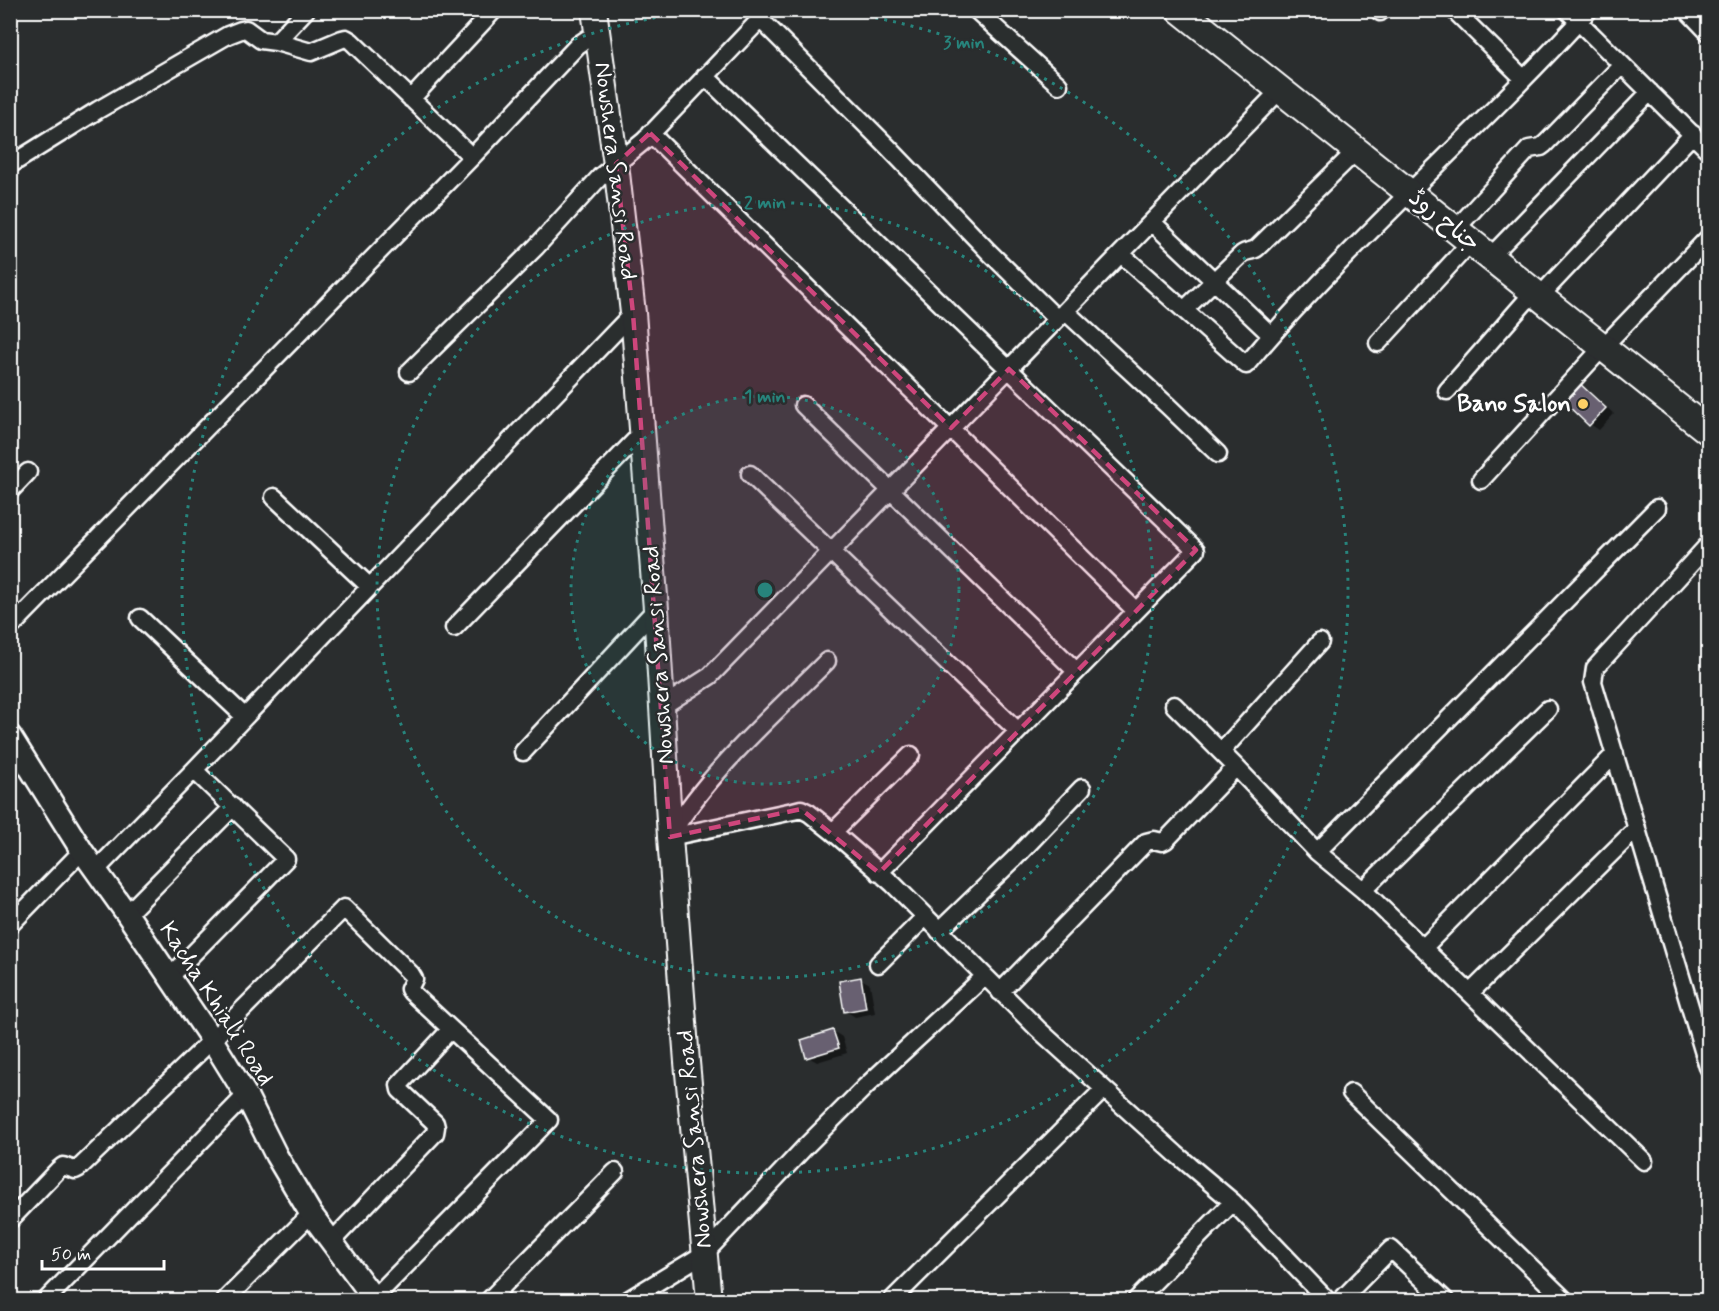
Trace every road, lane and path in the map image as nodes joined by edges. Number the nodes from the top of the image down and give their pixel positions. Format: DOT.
graph roads {
  1 [pos="306,10"];
  2 [pos="494,10"];
  3 [pos="594,10"];
  4 [pos="976,10"];
  5 [pos="1180,10"];
  6 [pos="1454,10"];
  7 [pos="1687,10"];
  8 [pos="1578,14"];
  9 [pos="765,15"];
  10 [pos="1708,32"];
  11 [pos="598,36"];
  12 [pos="276,42"];
  13 [pos="1622,65"];
  14 [pos="705,76"];
  15 [pos="1524,79"];
  16 [pos="1059,85"];
  17 [pos="1280,90"];
  18 [pos="1650,92"];
  19 [pos="411,99"];
  20 [pos="650,133"];
  21 [pos="1693,134"];
  22 [pos="1708,150"];
  23 [pos="1356,151"];
  24 [pos="472,157"];
  25 [pos="616,164"];
  26 [pos="10,165"];
  27 [pos="1409,192"];
  28 [pos="1152,222"];
  29 [pos="1708,238"];
  30 [pos="1472,243"];
  31 [pos="1121,254"];
  32 [pos="1215,282"];
  33 [pos="1539,297"];
  34 [pos="1185,309"];
  35 [pos="633,313"];
  36 [pos="1061,315"];
  37 [pos="1271,335"];
  38 [pos="1378,343"];
  39 [pos="1603,347"];
  40 [pos="1009,369"];
  41 [pos="409,372"];
  42 [pos="1447,391"];
  43 [pos="802,405"];
  44 [pos="951,429"];
  45 [pos="1708,431"];
  46 [pos="643,432"];
  47 [pos="1218,454"];
  48 [pos="28,472"];
  49 [pos="750,474"];
  50 [pos="1481,480"];
  51 [pos="891,490"];
  52 [pos="10,491"];
  53 [pos="274,497"];
  54 [pos="1656,508"];
  55 [pos="1708,545"];
  56 [pos="831,552"];
  57 [pos="370,587"];
  58 [pos="656,609"];
  59 [pos="1136,611"];
  60 [pos="140,618"];
  61 [pos="10,628"];
  62 [pos="454,628"];
  63 [pos="1320,642"];
  64 [pos="827,661"];
  65 [pos="1077,671"];
  66 [pos="1174,705"];
  67 [pos="663,706"];
  68 [pos="1548,710"];
  69 [pos="245,717"];
  70 [pos="1018,731"];
  71 [pos="10,736"];
  72 [pos="522,752"];
  73 [pos="1221,752"];
  74 [pos="1615,754"];
  75 [pos="911,755"];
  76 [pos="1236,767"];
  77 [pos="194,771"];
  78 [pos="1082,788"];
  79 [pos="233,807"];
  80 [pos="1637,828"];
  81 [pos="833,832"];
  82 [pos="670,837"];
  83 [pos="82,850"];
  84 [pos="1317,852"];
  85 [pos="97,869"];
  86 [pos="879,873"];
  87 [pos="1363,890"];
  88 [pos="127,914"];
  89 [pos="925,917"];
  90 [pos="10,925"];
  91 [pos="939,931"];
  92 [pos="1423,948"];
  93 [pos="878,964"];
  94 [pos="985,976"];
  95 [pos="170,978"];
  96 [pos="1000,992"];
  97 [pos="1470,993"];
  98 [pos="451,1029"];
  99 [pos="212,1040"];
  100 [pos="1708,1067"];
  101 [pos="1104,1089"];
  102 [pos="1351,1092"];
  103 [pos="246,1095"];
  104 [pos="1644,1161"];
  105 [pos="615,1172"];
  106 [pos="1233,1202"];
  107 [pos="311,1214"];
  108 [pos="10,1220"];
  109 [pos="332,1241"];
  110 [pos="705,1253"];
  111 [pos="374,1299"];
  112 [pos="46,1300"];
  113 [pos="225,1300"];
  114 [pos="489,1300"];
  115 [pos="628,1300"];
  116 [pos="709,1300"];
  117 [pos="892,1300"];
  118 [pos="1136,1300"];
  119 [pos="1327,1300"];
  120 [pos="1341,1300"];
  121 [pos="1445,1300"];
  122 [pos="1565,1300"];
  1 -- 12 [label="street"];
  2 -- 19 [label="street"];
  3 -- 11 [label="main road, Nowshera Sansi Road"];
  4 -- 16 [label="street"];
  5 -- 17 [label="main road, جناح روڈ"];
  6 -- 15 [label="street"];
  7 -- 10 [label="street"];
  8 -- 13 [label="street"];
  8 -- 15 [label="street"];
  9 -- 14 [label="street"];
  9 -- 36 [label="street"];
  11 -- 24 [label="street"];
  11 -- 25 [label="main road, Nowshera Sansi Road"];
  12 -- 19 [label="street"];
  12 -- 26 [label="street"];
  13 -- 18 [label="street"];
  13 -- 30 [label="street"];
  14 -- 20 [label="street"];
  14 -- 40 [label="street"];
  15 -- 27 [label="street"];
  17 -- 23 [label="main road, جناح روڈ"];
  17 -- 28 [label="street"];
  18 -- 21 [label="street"];
  18 -- 30 [label="street"];
  19 -- 24 [label="street"];
  20 -- 25 [label="street"];
  20 -- 44 [label="street"];
  21 -- 22 [label="street"];
  21 -- 33 [label="street"];
  23 -- 27 [label="main road, جناح روڈ"];
  23 -- 32 [label="street"];
  24 -- 61 [label="street"];
  25 -- 35 [label="main road, Nowshera Sansi Road"];
  25 -- 41 [label="street"];
  27 -- 30 [label="main road, جناح روڈ"];
  27 -- 37 [label="street"];
  28 -- 31 [label="street"];
  28 -- 32 [label="street"];
  29 -- 39 [label="street"];
  30 -- 33 [label="main road, جناح روڈ"];
  30 -- 38 [label="street"];
  31 -- 34 [label="street"];
  31 -- 36 [label="street"];
  32 -- 34 [label="street"];
  32 -- 37 [label="street"];
  33 -- 39 [label="main road, جناح روڈ"];
  33 -- 42 [label="street"];
  34 -- 37 [label="street"];
  35 -- 46 [label="main road, Nowshera Sansi Road"];
  35 -- 57 [label="street"];
  36 -- 40 [label="street"];
  36 -- 47 [label="street"];
  39 -- 45 [label="main road, جناح روڈ"];
  39 -- 50 [label="street"];
  40 -- 44 [label="street"];
  40 -- 59 [label="street"];
  43 -- 51 [label="street"];
  44 -- 51 [label="street"];
  44 -- 59 [label="street"];
  46 -- 58 [label="main road, Nowshera Sansi Road"];
  46 -- 62 [label="street"];
  48 -- 52 [label="street"];
  49 -- 56 [label="street"];
  51 -- 56 [label="street"];
  51 -- 65 [label="street"];
  53 -- 57 [label="street"];
  54 -- 84 [label="street"];
  55 -- 74 [label="street"];
  56 -- 67 [label="street"];
  56 -- 70 [label="street"];
  57 -- 69 [label="street"];
  58 -- 67 [label="main road, Nowshera Sansi Road"];
  58 -- 72 [label="street"];
  59 -- 65 [label="street"];
  60 -- 69 [label="street"];
  63 -- 73 [label="street"];
  64 -- 82 [label="street"];
  65 -- 70 [label="street"];
  66 -- 73 [label="street"];
  67 -- 82 [label="main road, Nowshera Sansi Road"];
  68 -- 87 [label="street"];
  69 -- 77 [label="street"];
  70 -- 86 [label="street"];
  71 -- 83 [label="street, Kacha Khiali Road"];
  73 -- 76 [label="street"];
  74 -- 80 [label="street"];
  74 -- 92 [label="street"];
  75 -- 81 [label="street"];
  76 -- 84 [label="street"];
  76 -- 96 [label="street"];
  77 -- 79 [label="street"];
  77 -- 85 [label="street"];
  78 -- 91 [label="street"];
  79 -- 88 [label="street"];
  79 -- 95 [label="street"];
  80 -- 97 [label="street"];
  80 -- 100 [label="street"];
  81 -- 82 [label="street"];
  81 -- 86 [label="street"];
  82 -- 110 [label="main road, Nowshera Sansi Road"];
  83 -- 85 [label="street, Kacha Khiali Road"];
  83 -- 90 [label="street"];
  84 -- 87 [label="street"];
  85 -- 88 [label="street, Kacha Khiali Road"];
  86 -- 89 [label="street"];
  87 -- 92 [label="street"];
  88 -- 95 [label="street, Kacha Khiali Road"];
  89 -- 91 [label="street"];
  89 -- 93 [label="street"];
  91 -- 94 [label="street"];
  92 -- 97 [label="street"];
  94 -- 96 [label="street"];
  94 -- 110 [label="street"];
  95 -- 99 [label="street, Kacha Khiali Road"];
  96 -- 101 [label="street"];
  97 -- 104 [label="street"];
  98 -- 99 [label="street"];
  98 -- 109 [label="street"];
  98 -- 111 [label="street"];
  99 -- 103 [label="street, Kacha Khiali Road"];
  99 -- 108 [label="street"];
  101 -- 106 [label="street"];
  101 -- 117 [label="street"];
  102 -- 122 [label="street"];
  103 -- 107 [label="street, Kacha Khiali Road"];
  103 -- 112 [label="street"];
  105 -- 114 [label="street"];
  106 -- 118 [label="street"];
  106 -- 119 [label="street"];
  107 -- 109 [label="street, Kacha Khiali Road"];
  107 -- 113 [label="street"];
  109 -- 111 [label="street, Kacha Khiali Road"];
  110 -- 115 [label="street"];
  110 -- 116 [label="main road, Nowshera Sansi Road"];
  120 -- 121 [label="street"];
}
